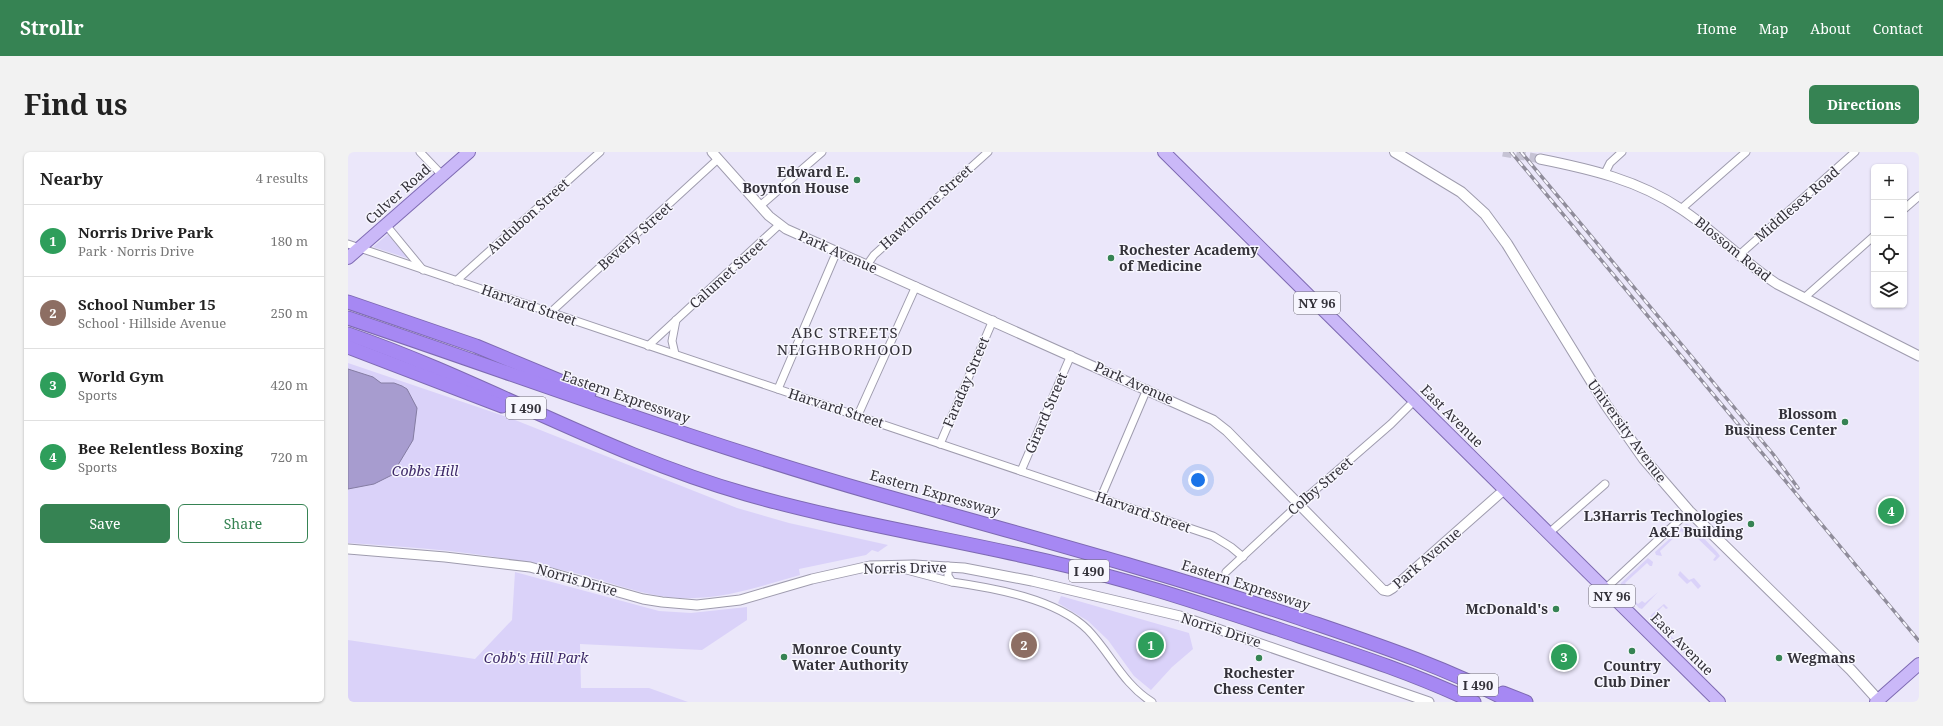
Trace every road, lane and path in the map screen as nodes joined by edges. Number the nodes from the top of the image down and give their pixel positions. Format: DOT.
graph roads {
  1 [pos="420,152"];
  2 [pos="469,152"];
  3 [pos="600,152"];
  4 [pos="822,152"];
  5 [pos="988,152"];
  6 [pos="1164,152"];
  7 [pos="1395,152"];
  8 [pos="1622,152"];
  9 [pos="1746,152"];
  10 [pos="1855,152"];
  11 [pos="715,156"];
  12 [pos="1540,159"];
  13 [pos="1605,173"];
  14 [pos="442,175"];
  15 [pos="1919,196"];
  16 [pos="760,206"];
  17 [pos="1907,206"];
  18 [pos="1681,209"];
  19 [pos="386,225"];
  20 [pos="779,225"];
  21 [pos="1871,239"];
  22 [pos="348,244"];
  23 [pos="360,248"];
  24 [pos="837,251"];
  25 [pos="1738,256"];
  26 [pos="348,258"];
  27 [pos="867,265"];
  28 [pos="423,270"];
  29 [pos="456,281"];
  30 [pos="916,286"];
  31 [pos="1804,298"];
  32 [pos="348,302"];
  33 [pos="551,312"];
  34 [pos="348,318"];
  35 [pos="676,320"];
  36 [pos="993,320"];
  37 [pos="348,334"];
  38 [pos="648,346"];
  39 [pos="348,347"];
  40 [pos="675,354"];
  41 [pos="1071,355"];
  42 [pos="1919,356"];
  43 [pos="778,389"];
  44 [pos="1147,389"];
  45 [pos="1415,400"];
  46 [pos="858,415"];
  47 [pos="696,437"];
  48 [pos="940,444"];
  49 [pos="613,447"];
  50 [pos="1021,471"];
  51 [pos="1605,484"];
  52 [pos="1505,489"];
  53 [pos="1101,497"];
  54 [pos="1299,504"];
  55 [pos="1689,511"];
  56 [pos="1549,533"];
  57 [pos="348,549"];
  58 [pos="1243,557"];
  59 [pos="887,565"];
  60 [pos="948,566"];
  61 [pos="1226,572"];
  62 [pos="952,582"];
  63 [pos="1604,589"];
  64 [pos="1919,664"];
  65 [pos="1444,670"];
  66 [pos="1470,700"];
  67 [pos="1152,702"];
  68 [pos="1429,702"];
  69 [pos="1511,702"];
  70 [pos="1526,702"];
  71 [pos="1719,702"];
  72 [pos="1878,702"];
  1 -- 14 [label="street"];
  2 -- 14 [label="main road, Culver Road"];
  3 -- 29 [label="street, Audubon Street"];
  4 -- 16 [label="street"];
  5 -- 27 [label="street, Hawthorne Street"];
  6 -- 45 [label="main road, East Avenue / NY 96"];
  7 -- 55 [label="main road, University Avenue"];
  8 -- 13 [label="street"];
  9 -- 18 [label="street"];
  10 -- 25 [label="street, Middlesex Road"];
  11 -- 16 [label="street, Park Avenue"];
  11 -- 33 [label="street, Beverly Street"];
  12 -- 13 [label="street, Blossom Road"];
  13 -- 18 [label="street, Blossom Road"];
  14 -- 19 [label="main road, Culver Road"];
  15 -- 17 [label="street"];
  16 -- 20 [label="street, Park Avenue"];
  18 -- 25 [label="street, Blossom Road"];
  19 -- 23 [label="main road, Culver Road"];
  19 -- 28 [label="street"];
  20 -- 24 [label="street, Park Avenue"];
  20 -- 35 [label="street, Calumet Street"];
  21 -- 31 [label="street"];
  22 -- 23 [label="street, Harvard Street"];
  23 -- 26 [label="main road, Culver Road"];
  23 -- 28 [label="street, Harvard Street"];
  24 -- 27 [label="street, Park Avenue"];
  24 -- 43 [label="street"];
  25 -- 31 [label="street, Blossom Road"];
  27 -- 30 [label="street, Park Avenue"];
  28 -- 29 [label="street, Harvard Street"];
  29 -- 33 [label="street, Harvard Street"];
  30 -- 36 [label="street, Park Avenue"];
  30 -- 46 [label="street"];
  31 -- 42 [label="street, Blossom Road"];
  32 -- 47 [label="highway"];
  33 -- 38 [label="street, Harvard Street"];
  34 -- 47 [label="highway, Eastern Expressway / I 490"];
  35 -- 38 [label="street, Calumet Street"];
  35 -- 40 [label="street, Calumet Street"];
  36 -- 41 [label="street, Park Avenue"];
  36 -- 48 [label="street, Faraday Street"];
  37 -- 49 [label="highway, I 490"];
  38 -- 40 [label="street, Harvard Street"];
  39 -- 49 [label="highway"];
  40 -- 43 [label="street, Harvard Street"];
  41 -- 44 [label="street, Park Avenue"];
  41 -- 50 [label="street, Girard Street"];
  43 -- 46 [label="street, Harvard Street"];
  44 -- 53 [label="street"];
  44 -- 54 [label="street, Park Avenue"];
  45 -- 52 [label="main road, East Avenue / NY 96"];
  45 -- 54 [label="street, Colby Street"];
  46 -- 48 [label="street, Harvard Street"];
  47 -- 65 [label="highway, Eastern Expressway / I 490"];
  48 -- 50 [label="street, Harvard Street"];
  49 -- 66 [label="highway, I 490"];
  50 -- 53 [label="street, Harvard Street"];
  51 -- 56 [label="street"];
  52 -- 54 [label="street, Park Avenue"];
  52 -- 56 [label="main road, East Avenue / NY 96"];
  53 -- 58 [label="street, Harvard Street"];
  54 -- 58 [label="street, Colby Street"];
  55 -- 63 [label="street"];
  55 -- 72 [label="main road, University Avenue"];
  56 -- 63 [label="main road, East Avenue / NY 96"];
  57 -- 59 [label="street, Norris Drive"];
  58 -- 61 [label="street, Colby Street"];
  59 -- 60 [label="street, Norris Drive"];
  59 -- 62 [label="street"];
  60 -- 62 [label="street"];
  60 -- 68 [label="street, Norris Drive"];
  62 -- 67 [label="street"];
  63 -- 71 [label="main road, East Avenue / NY 96"];
  64 -- 72 [label="main road"];
  65 -- 69 [label="highway, Eastern Expressway / I 490"];
  65 -- 70 [label="highway"];
}
